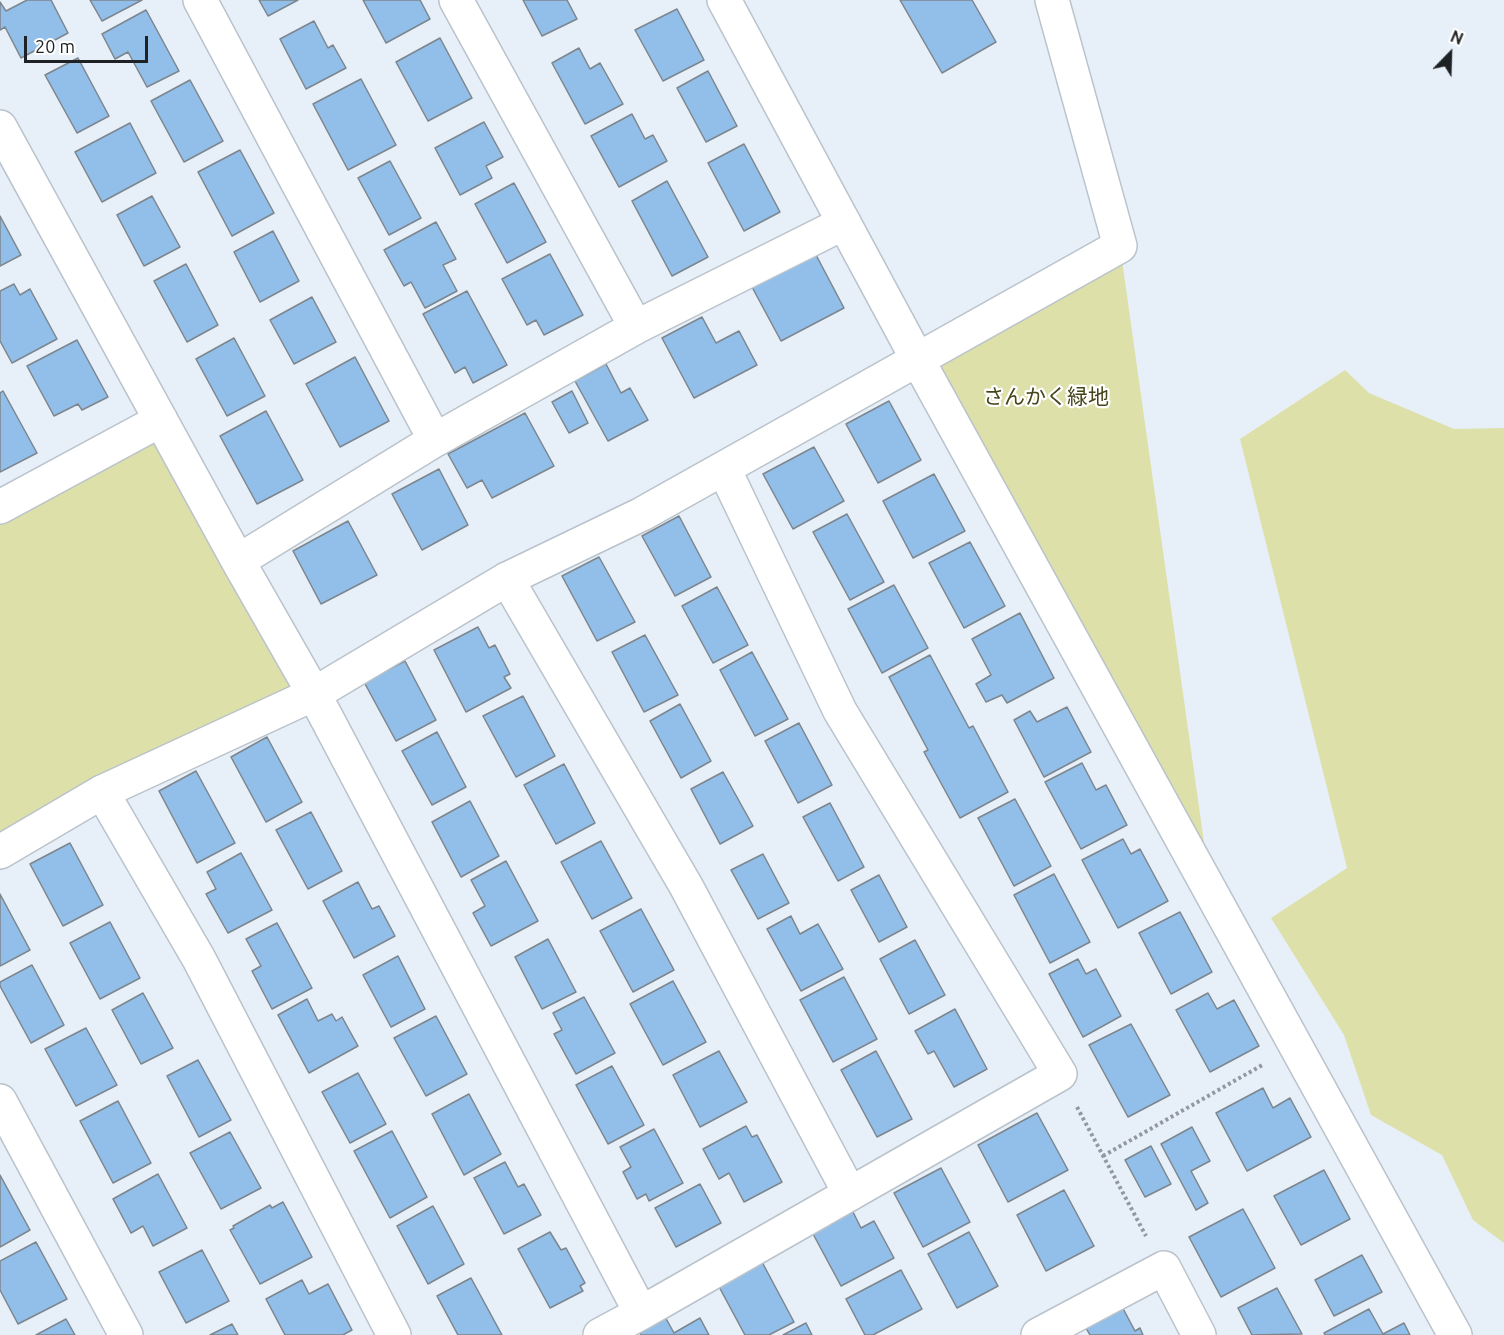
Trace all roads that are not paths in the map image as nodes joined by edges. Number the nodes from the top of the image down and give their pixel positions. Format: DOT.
graph roads {
  1 [pos="200,0"];
  2 [pos="456,0"];
  3 [pos="724,0"];
  4 [pos="1052,0"];
  5 [pos="0,127"];
  6 [pos="844,223"];
  7 [pos="636,327"];
  8 [pos="918,360"];
  9 [pos="161,420"];
  10 [pos="435,440"];
  11 [pos="724,469"];
  12 [pos="0,507"];
  13 [pos="238,561"];
  14 [pos="507,579"];
  15 [pos="314,694"];
  16 [pos="102,792"];
  17 [pos="0,852"];
  18 [pos="0,1101"];
  19 [pos="850,1194"];
  20 [pos="641,1313"];
  21 [pos="126,1335"];
  22 [pos="394,1335"];
  23 [pos="600,1335"];
  24 [pos="1038,1335"];
  25 [pos="1200,1335"];
  26 [pos="1455,1335"];
  1 -- 10 [label="street"];
  2 -- 7 [label="street"];
  3 -- 6 [label="street"];
  4 -- 8 [label="street"];
  5 -- 9 [label="street"];
  6 -- 7 [label="street"];
  6 -- 8 [label="street"];
  7 -- 10 [label="street"];
  8 -- 11 [label="street"];
  8 -- 26 [label="street"];
  9 -- 12 [label="street"];
  9 -- 13 [label="street"];
  10 -- 13 [label="street"];
  11 -- 14 [label="street"];
  11 -- 19 [label="street"];
  13 -- 15 [label="street"];
  14 -- 15 [label="street"];
  14 -- 19 [label="street"];
  15 -- 16 [label="street"];
  15 -- 20 [label="street"];
  16 -- 17 [label="street"];
  16 -- 22 [label="street"];
  18 -- 21 [label="street"];
  19 -- 20 [label="street"];
  20 -- 23 [label="street"];
  24 -- 25 [label="street"];
}
